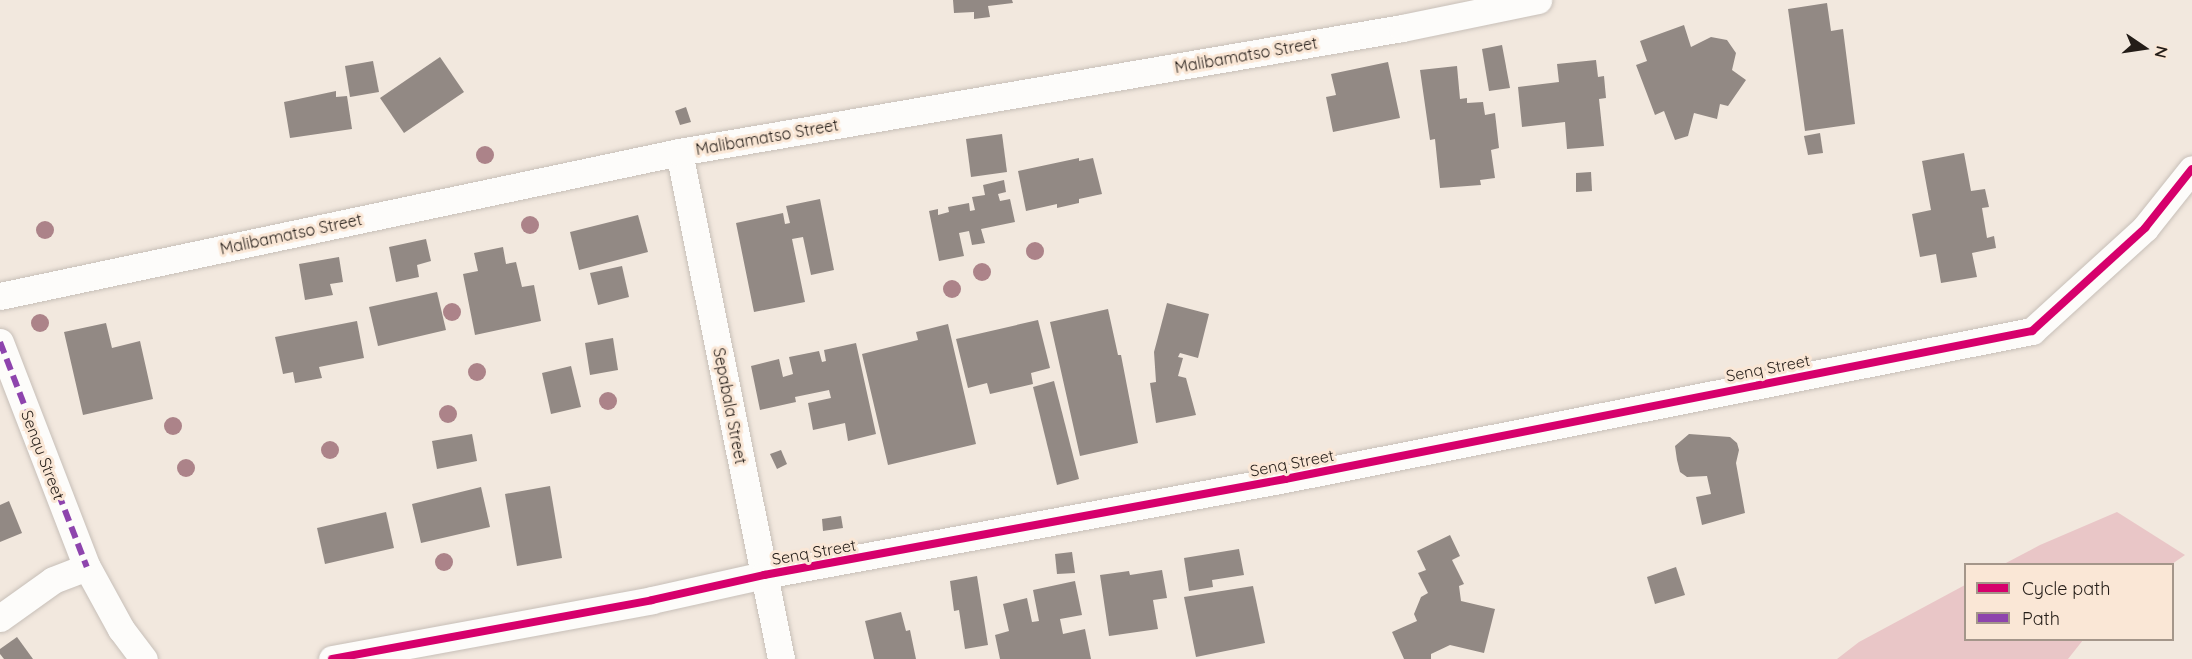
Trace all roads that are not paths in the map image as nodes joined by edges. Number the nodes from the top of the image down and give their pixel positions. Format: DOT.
graph roads {
  1 [pos="1538,0"];
  2 [pos="679,152"];
  3 [pos="2192,169"];
  4 [pos="0,296"];
  5 [pos="0,342"];
  6 [pos="87,567"];
  7 [pos="764,575"];
  8 [pos="0,618"];
  9 [pos="144,659"];
  10 [pos="332,659"];
  11 [pos="781,659"];
  1 -- 2 [label="street, Malibamatso Street"];
  2 -- 4 [label="street, Malibamatso Street"];
  2 -- 7 [label="street, Sepabala Street"];
  3 -- 7 [label="street, Senq Street"];
  5 -- 6 [label="street, Senqu Street"];
  6 -- 8 [label="street"];
  6 -- 9 [label="street"];
  7 -- 10 [label="street, Senq Street"];
  7 -- 11 [label="street, Sepabala Street"];
}
